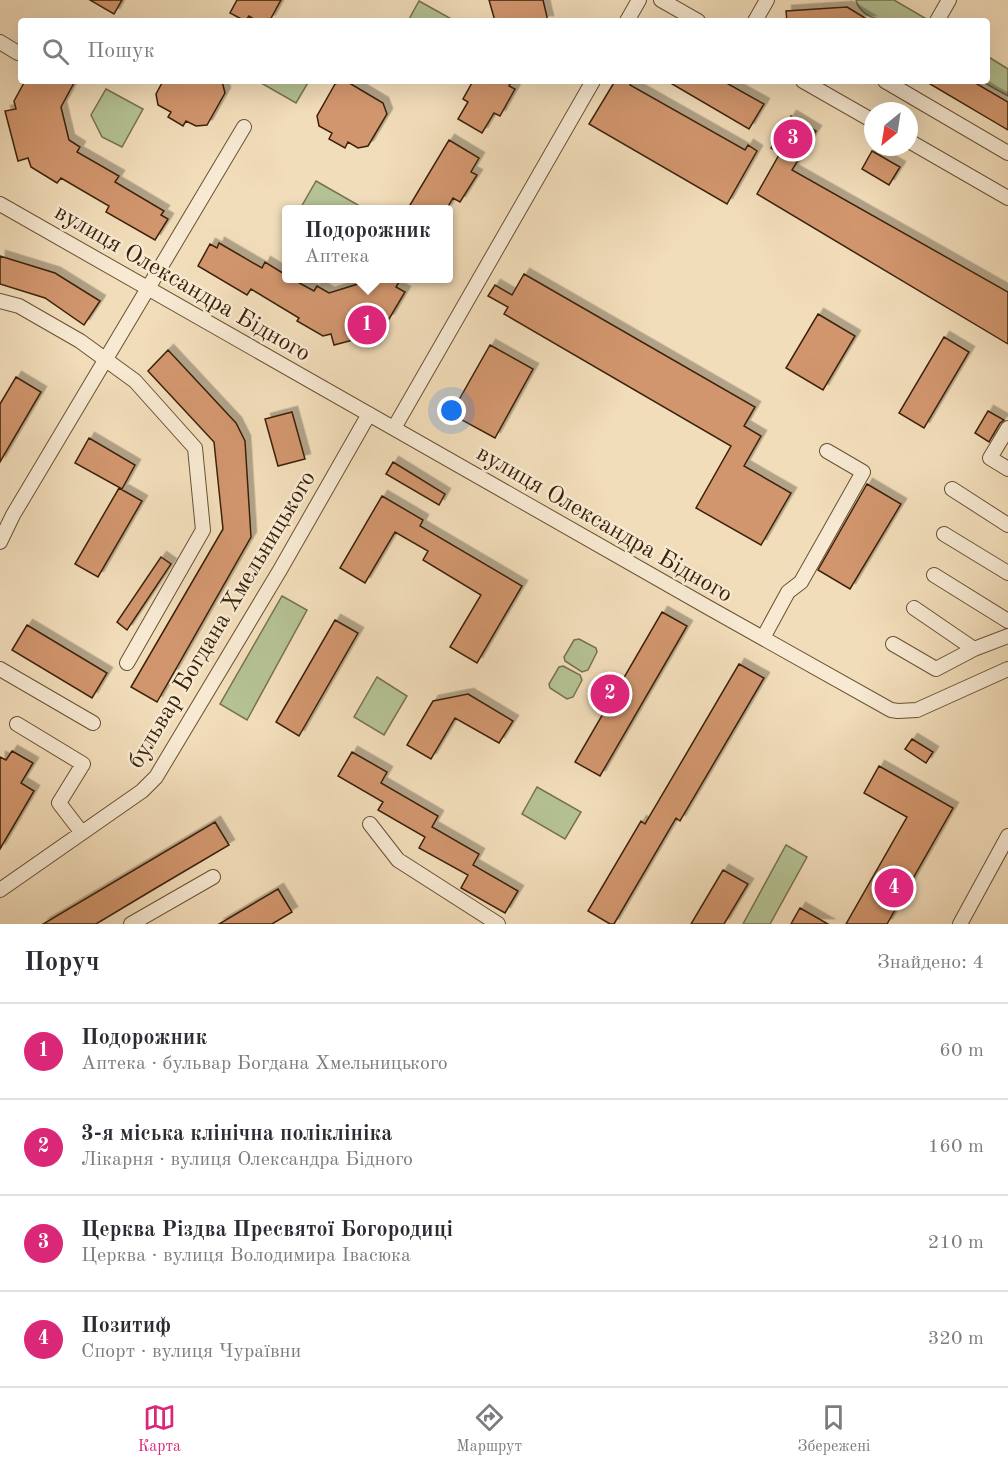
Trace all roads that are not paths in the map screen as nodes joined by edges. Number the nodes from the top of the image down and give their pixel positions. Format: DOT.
graph roads {
  1 [pos="639,0"];
  2 [pos="662,0"];
  3 [pos="766,0"];
  4 [pos="949,0"];
  5 [pos="629,18"];
  6 [pos="693,18"];
  7 [pos="757,18"];
  8 [pos="939,18"];
  9 [pos="0,42"];
  10 [pos="18,53"];
  11 [pos="591,84"];
  12 [pos="808,84"];
  13 [pos="890,84"];
  14 [pos="864,116"];
  15 [pos="244,127"];
  16 [pos="918,146"];
  17 [pos="1008,153"];
  18 [pos="1008,198"];
  19 [pos="0,204"];
  20 [pos="149,289"];
  21 [pos="0,301"];
  22 [pos="106,360"];
  23 [pos="369,414"];
  24 [pos="394,428"];
  25 [pos="1008,428"];
  26 [pos="827,451"];
  27 [pos="1008,469"];
  28 [pos="952,489"];
  29 [pos="0,507"];
  30 [pos="13,515"];
  31 [pos="1008,525"];
  32 [pos="945,534"];
  33 [pos="0,542"];
  34 [pos="1008,573"];
  35 [pos="934,575"];
  36 [pos="914,608"];
  37 [pos="1008,621"];
  38 [pos="1008,636"];
  39 [pos="763,638"];
  40 [pos="893,644"];
  41 [pos="974,649"];
  42 [pos="128,663"];
  43 [pos="0,669"];
  44 [pos="1008,669"];
  45 [pos="93,723"];
  46 [pos="17,724"];
  47 [pos="370,824"];
  48 [pos="82,833"];
  49 [pos="1008,836"];
  50 [pos="213,877"];
  51 [pos="0,890"];
  52 [pos="131,924"];
  53 [pos="498,924"];
  54 [pos="960,924"];
  1 -- 5 [label="street"];
  2 -- 6 [label="street"];
  3 -- 7 [label="street"];
  4 -- 8 [label="street"];
  9 -- 10 [label="street"];
  11 -- 24 [label="street"];
  12 -- 14 [label="street"];
  13 -- 17 [label="street"];
  15 -- 20 [label="street"];
  16 -- 18 [label="street"];
  19 -- 20 [label="street, вулиця Олександра Бідного"];
  20 -- 22 [label="street"];
  20 -- 23 [label="street, вулиця Олександра Бідного"];
  21 -- 22 [label="street"];
  22 -- 30 [label="street"];
  22 -- 42 [label="street"];
  23 -- 24 [label="street, вулиця Олександра Бідного"];
  23 -- 48 [label="street, бульвар Богдана Хмельницького"];
  24 -- 39 [label="street, вулиця Олександра Бідного"];
  25 -- 27 [label="street"];
  26 -- 39 [label="street"];
  28 -- 31 [label="street"];
  29 -- 30 [label="street"];
  30 -- 33 [label="street"];
  32 -- 34 [label="street"];
  35 -- 37 [label="street"];
  36 -- 41 [label="street"];
  38 -- 41 [label="street"];
  39 -- 44 [label="street, вулиця Олександра Бідного"];
  40 -- 41 [label="street"];
  43 -- 45 [label="street"];
  46 -- 48 [label="street"];
  47 -- 53 [label="street"];
  48 -- 51 [label="street, бульвар Богдана Хмельницького"];
  49 -- 54 [label="street"];
  50 -- 52 [label="street"];
}
